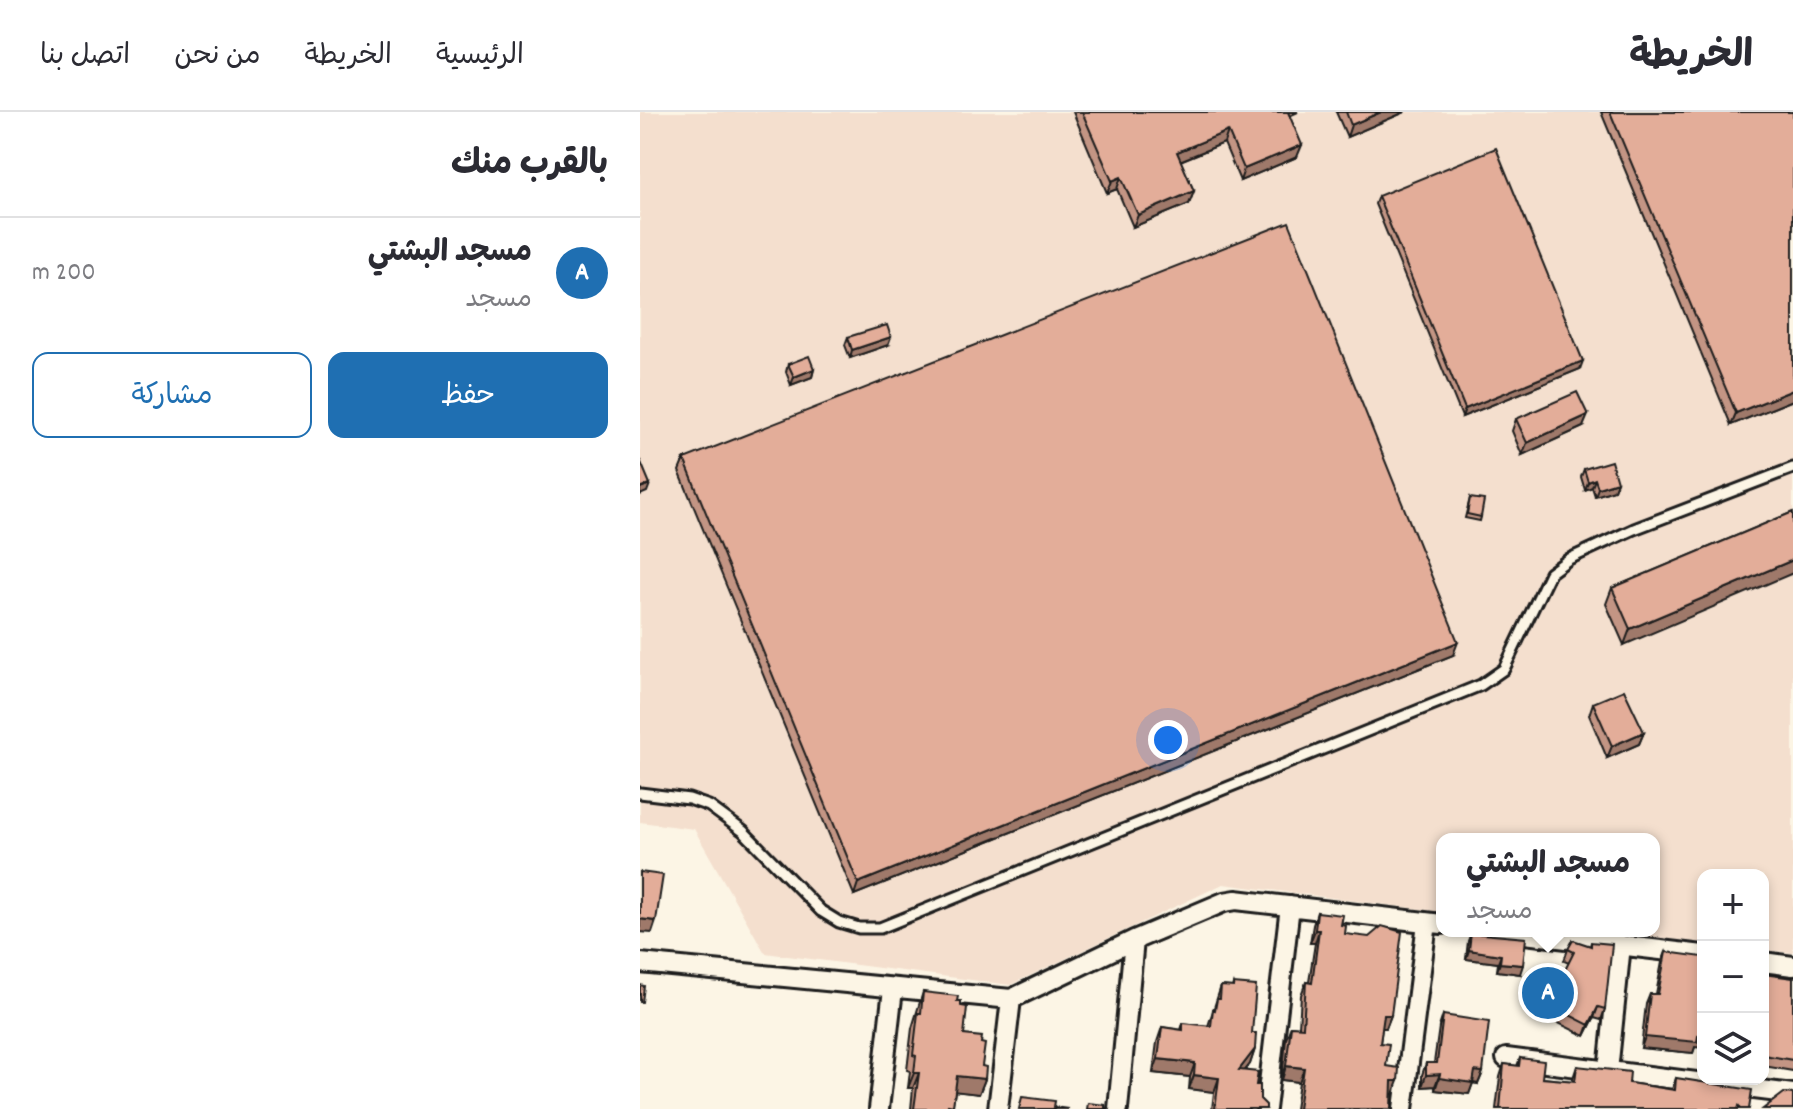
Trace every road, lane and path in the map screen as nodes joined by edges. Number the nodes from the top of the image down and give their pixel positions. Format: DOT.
graph roads {
  1 [pos="1793,468"];
  2 [pos="640,793"];
  3 [pos="1290,906"];
  4 [pos="1434,924"];
  5 [pos="1551,937"];
  6 [pos="1134,940"];
  7 [pos="1621,945"];
  8 [pos="1697,954"];
  9 [pos="640,963"];
  10 [pos="1769,963"];
  11 [pos="1793,966"];
  12 [pos="893,989"];
  13 [pos="1011,999"];
  14 [pos="1506,1058"];
  15 [pos="1608,1071"];
  16 [pos="1793,1094"];
  17 [pos="879,1109"];
  18 [pos="998,1109"];
  19 [pos="1118,1109"];
  20 [pos="1266,1109"];
  21 [pos="1403,1109"];
  1 -- 2 [label="lane"];
  3 -- 4 [label="street"];
  3 -- 6 [label="street"];
  3 -- 20 [label="street"];
  4 -- 21 [label="street"];
  5 -- 7 [label="street"];
  6 -- 13 [label="street"];
  6 -- 19 [label="street"];
  7 -- 8 [label="street"];
  7 -- 15 [label="street"];
  9 -- 12 [label="street"];
  10 -- 11 [label="street"];
  12 -- 13 [label="street"];
  12 -- 17 [label="street"];
  13 -- 18 [label="street"];
  14 -- 15 [label="street"];
  15 -- 16 [label="street"];
}
